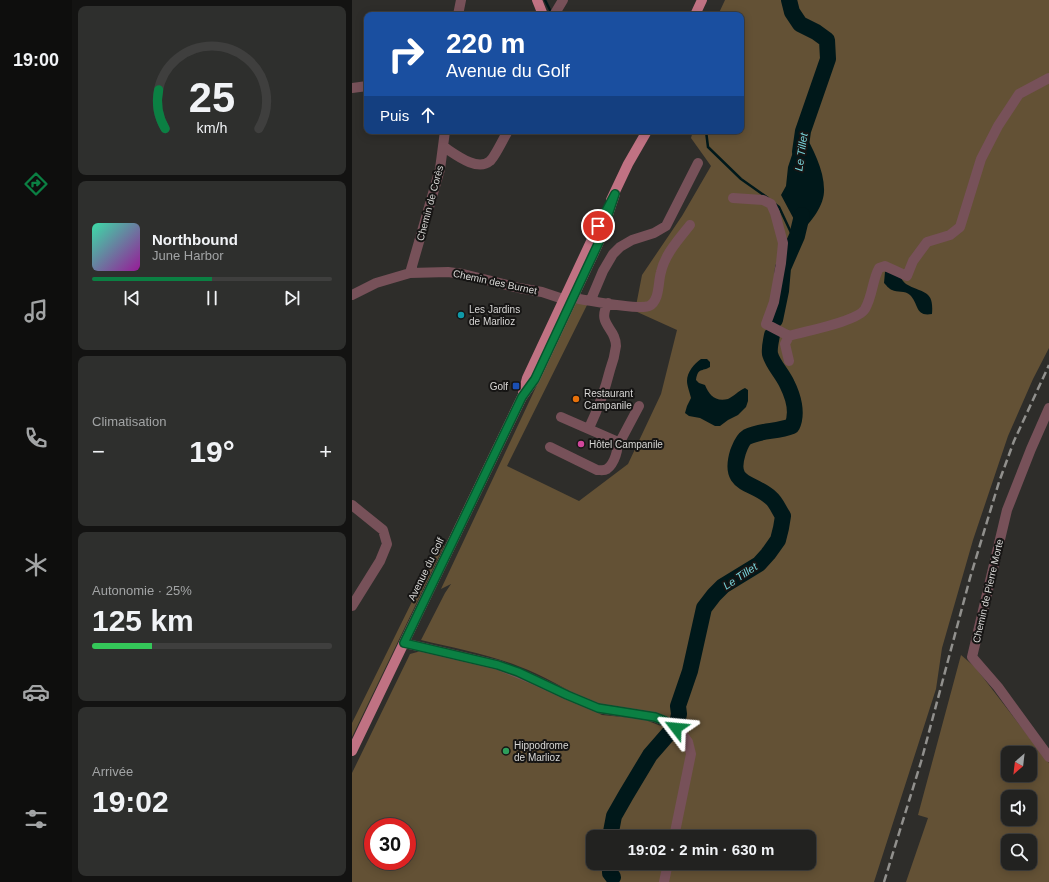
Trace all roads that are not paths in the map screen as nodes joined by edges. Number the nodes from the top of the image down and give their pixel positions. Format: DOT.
graph roads {
  1 [pos="461,0"];
  2 [pos="537,0"];
  3 [pos="563,0"];
  4 [pos="702,0"];
  5 [pos="710,0"];
  6 [pos="459,12"];
  7 [pos="542,12"];
  8 [pos="556,12"];
  9 [pos="697,12"];
  10 [pos="704,12"];
  11 [pos="1049,78"];
  12 [pos="364,86"];
  13 [pos="352,88"];
  14 [pos="445,134"];
  15 [pos="506,134"];
  16 [pos="638,134"];
  17 [pos="645,134"];
  18 [pos="444,147"];
  19 [pos="698,163"];
  20 [pos="628,164"];
  21 [pos="615,194"];
  22 [pos="733,198"];
  23 [pos="690,225"];
  24 [pos="410,273"];
  25 [pos="354,295"];
  26 [pos="568,298"];
  27 [pos="594,300"];
  28 [pos="608,303"];
  29 [pos="789,336"];
  30 [pos="789,361"];
  31 [pos="639,406"];
  32 [pos="1049,408"];
  33 [pos="561,417"];
  34 [pos="589,428"];
  35 [pos="618,443"];
  36 [pos="550,447"];
  37 [pos="352,505"];
  38 [pos="352,606"];
  39 [pos="404,643"];
  40 [pos="352,751"];
  41 [pos="1049,757"];
  42 [pos="676,830"];
  43 [pos="667,870"];
  44 [pos="664,882"];
  1 -- 6 [label="street"];
  2 -- 7 [label="main road"];
  3 -- 8 [label="street"];
  4 -- 9 [label="main road"];
  5 -- 10 [label="main road"];
  11 -- 29 [label="street"];
  12 -- 13 [label="street"];
  14 -- 18 [label="street, Chemin de Corès"];
  15 -- 18 [label="street"];
  16 -- 20 [label="main road"];
  17 -- 20 [label="main road"];
  18 -- 24 [label="street, Chemin de Corès"];
  19 -- 27 [label="street"];
  20 -- 21 [label="main road"];
  21 -- 26 [label="main road"];
  21 -- 26 [label="main road"];
  22 -- 29 [label="street"];
  23 -- 28 [label="street, Chemin des Burnet"];
  24 -- 25 [label="street, Chemin des Burnet"];
  24 -- 26 [label="street, Chemin des Burnet"];
  26 -- 27 [label="street, Chemin des Burnet"];
  26 -- 39 [label="main road, Avenue du Golf"];
  27 -- 28 [label="street, Chemin des Burnet"];
  28 -- 34 [label="street"];
  29 -- 30 [label="street"];
  31 -- 35 [label="street"];
  32 -- 41 [label="street, Chemin de Pierre Morte"];
  33 -- 34 [label="street"];
  34 -- 35 [label="street"];
  35 -- 36 [label="street"];
  37 -- 38 [label="street"];
  39 -- 40 [label="main road, Avenue du Golf"];
  39 -- 42 [label="street"];
  43 -- 44 [label="street"];
}
